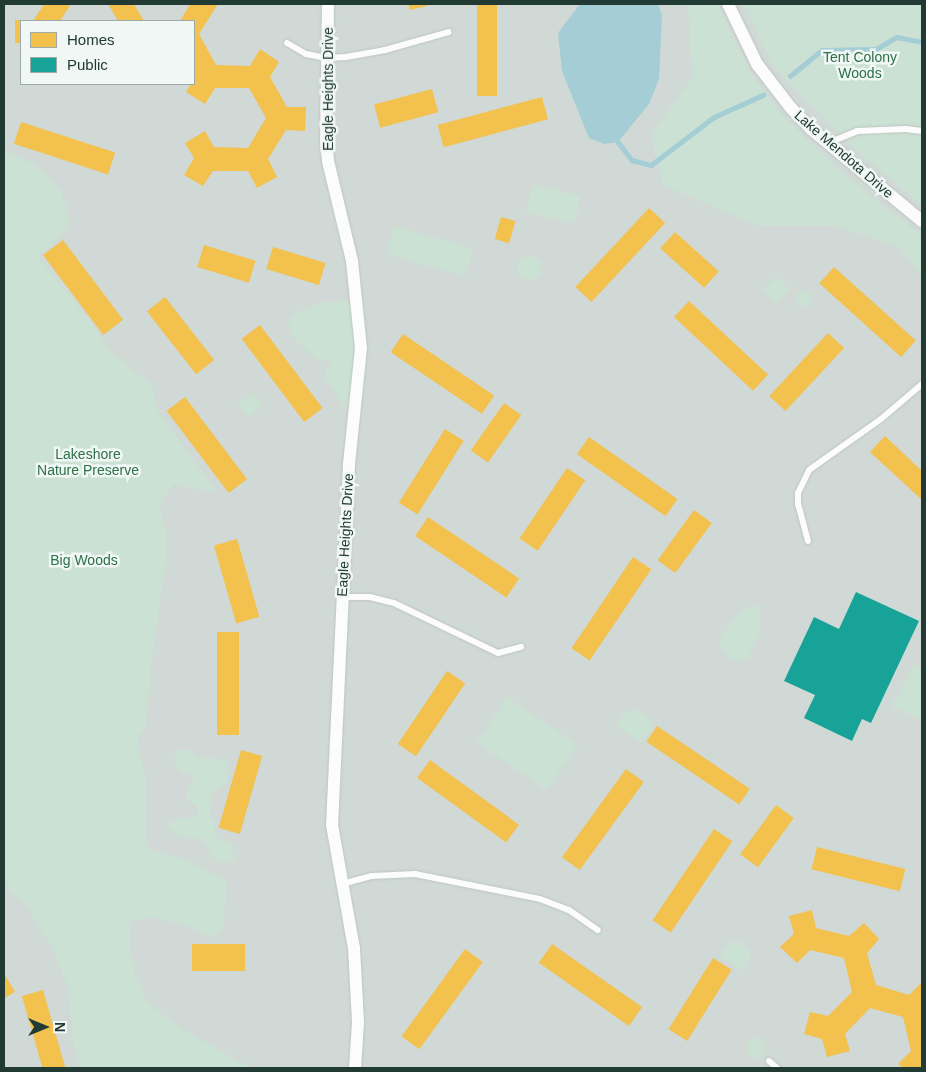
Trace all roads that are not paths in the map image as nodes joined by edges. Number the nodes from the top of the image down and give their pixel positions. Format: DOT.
graph roads {
  1 [pos="328,4"];
  2 [pos="728,4"];
  3 [pos="449,32"];
  4 [pos="287,43"];
  5 [pos="327,58"];
  6 [pos="922,131"];
  7 [pos="828,143"];
  8 [pos="922,221"];
  9 [pos="922,384"];
  10 [pos="808,541"];
  11 [pos="342,597"];
  12 [pos="521,648"];
  13 [pos="341,884"];
  14 [pos="598,930"];
  15 [pos="768,1061"];
  16 [pos="355,1068"];
  17 [pos="777,1068"];
  1 -- 5 [label="street, Eagle Heights Drive"];
  2 -- 7 [label="street, Lake Mendota Drive"];
  3 -- 5 [label="lane"];
  4 -- 5 [label="lane"];
  5 -- 11 [label="street, Eagle Heights Drive"];
  6 -- 7 [label="lane"];
  7 -- 8 [label="street, Lake Mendota Drive"];
  9 -- 10 [label="lane"];
  11 -- 12 [label="lane"];
  11 -- 13 [label="street, Eagle Heights Drive"];
  13 -- 14 [label="lane"];
  13 -- 16 [label="street, Eagle Heights Drive"];
  15 -- 17 [label="lane"];
}
